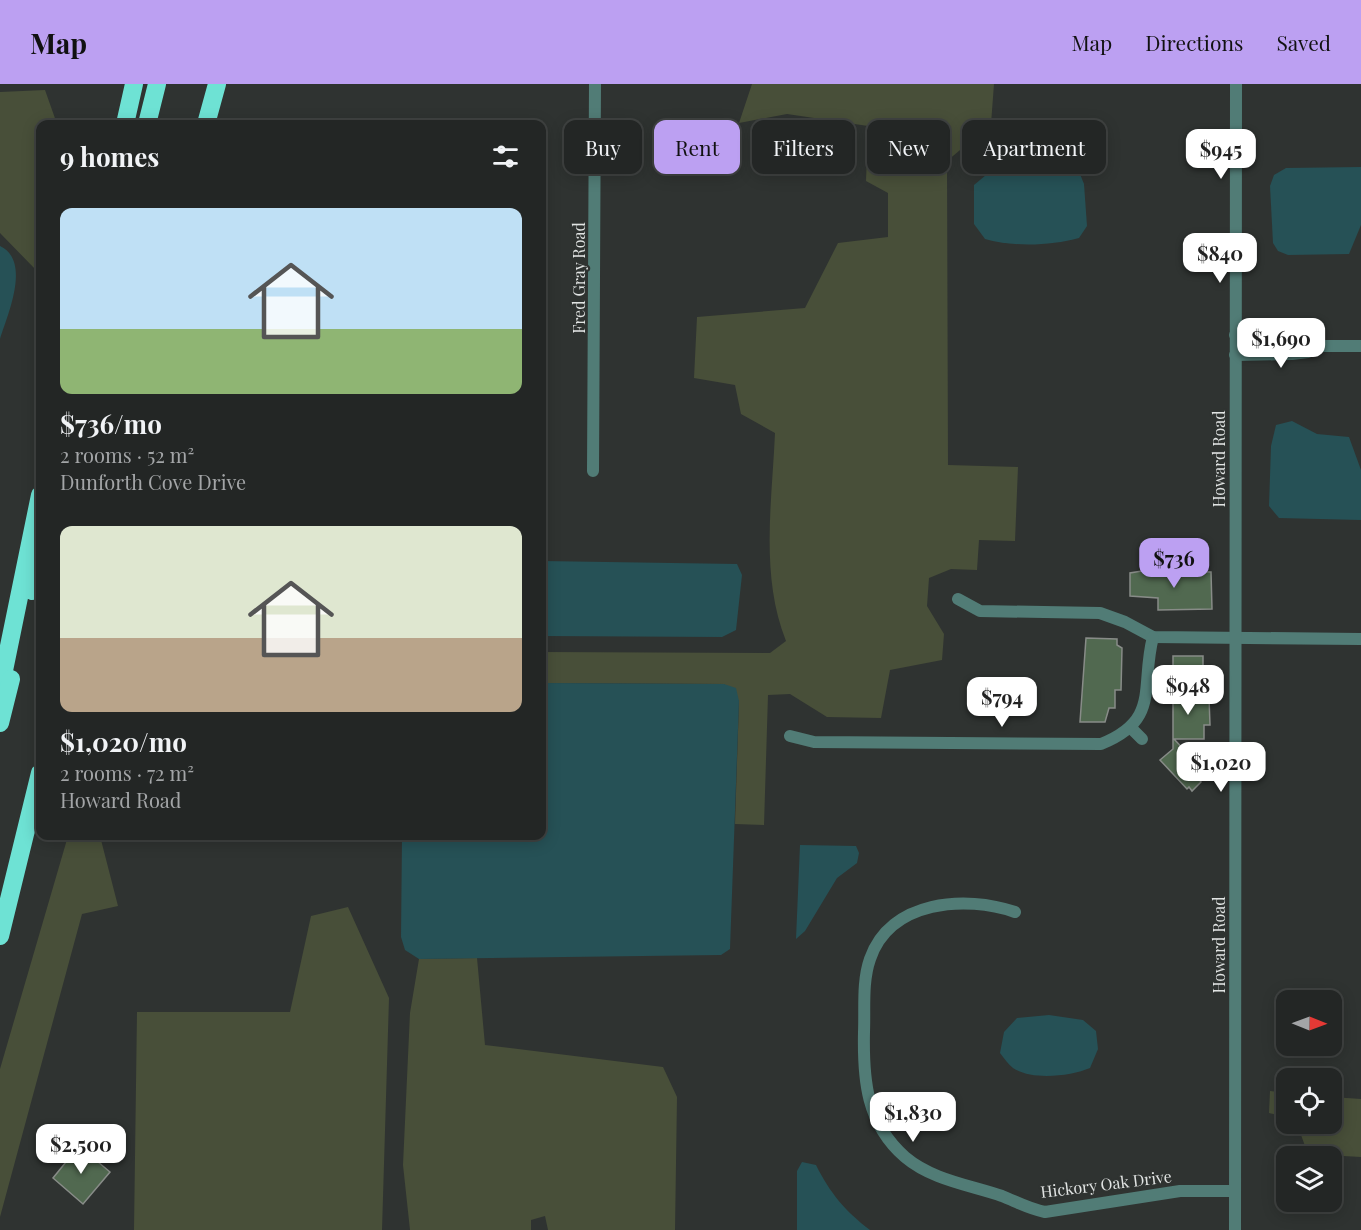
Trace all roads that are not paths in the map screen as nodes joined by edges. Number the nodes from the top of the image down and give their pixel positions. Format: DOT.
graph roads {
  1 [pos="134,84"];
  2 [pos="157,84"];
  3 [pos="217,84"];
  4 [pos="595,84"];
  5 [pos="1236,84"];
  6 [pos="126,120"];
  7 [pos="148,120"];
  8 [pos="207,120"];
  9 [pos="1235,335"];
  10 [pos="1316,346"];
  11 [pos="1361,346"];
  12 [pos="1235,355"];
  13 [pos="593,471"];
  14 [pos="36,514"];
  15 [pos="36,574"];
  16 [pos="958,600"];
  17 [pos="1153,637"];
  18 [pos="1236,638"];
  19 [pos="1361,639"];
  20 [pos="0,690"];
  21 [pos="0,723"];
  22 [pos="1131,728"];
  23 [pos="790,736"];
  24 [pos="1142,739"];
  25 [pos="36,788"];
  26 [pos="1016,912"];
  27 [pos="0,936"];
  28 [pos="1235,1191"];
  29 [pos="1235,1230"];
  1 -- 6 [label="highway"];
  2 -- 7 [label="highway"];
  3 -- 8 [label="highway"];
  4 -- 13 [label="street, Fred Gray Road"];
  5 -- 9 [label="street, Howard Road"];
  9 -- 10 [label="street"];
  9 -- 12 [label="street, Howard Road"];
  10 -- 11 [label="street"];
  10 -- 12 [label="street"];
  12 -- 18 [label="street, Howard Road"];
  14 -- 20 [label="highway"];
  15 -- 21 [label="highway"];
  16 -- 17 [label="street"];
  17 -- 18 [label="street"];
  17 -- 22 [label="street"];
  18 -- 19 [label="street"];
  18 -- 28 [label="street, Howard Road"];
  22 -- 23 [label="street"];
  22 -- 24 [label="street"];
  25 -- 27 [label="highway"];
  26 -- 28 [label="street, Hickory Oak Drive"];
  28 -- 29 [label="street, Howard Road"];
}
